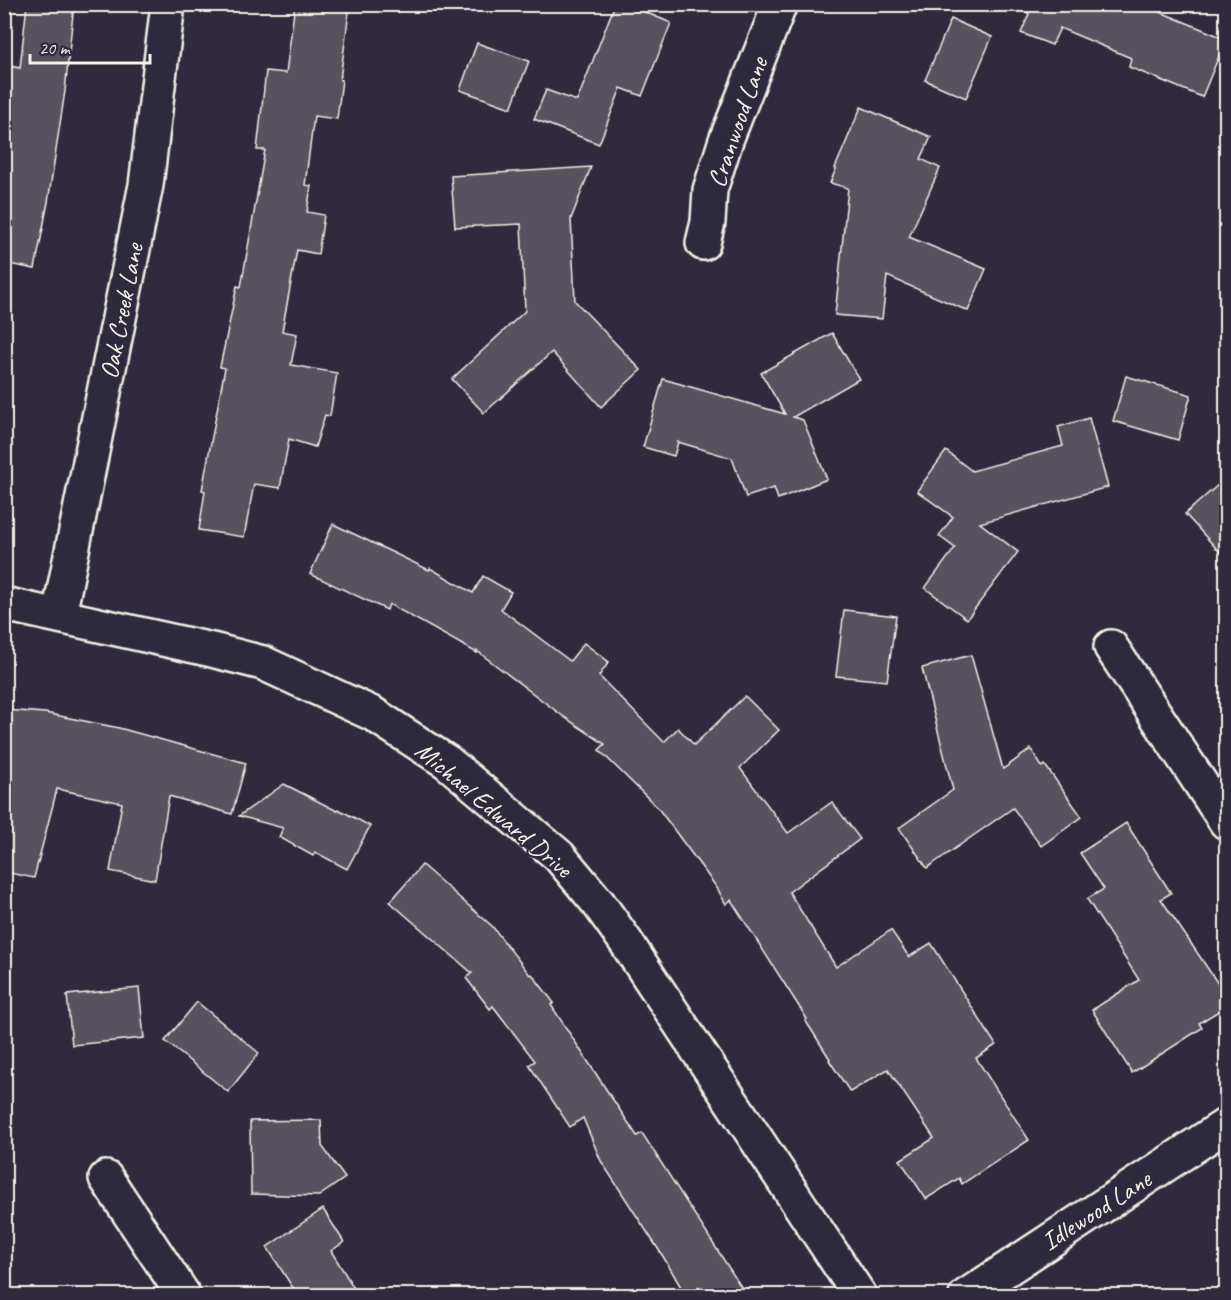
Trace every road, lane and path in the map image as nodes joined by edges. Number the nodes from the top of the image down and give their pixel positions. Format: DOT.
graph roads {
  1 [pos="168,4"];
  2 [pos="780,4"];
  3 [pos="703,243"];
  4 [pos="4,604"];
  5 [pos="59,615"];
  6 [pos="1111,647"];
  7 [pos="1227,822"];
  8 [pos="1227,1125"];
  9 [pos="106,1178"];
  10 [pos="184,1296"];
  11 [pos="860,1296"];
  12 [pos="966,1296"];
  1 -- 5 [label="street, Oak Creek Lane"];
  2 -- 3 [label="street, Cranwood Lane"];
  4 -- 5 [label="street, Michael Edward Drive"];
  5 -- 11 [label="street, Michael Edward Drive"];
  6 -- 7 [label="street"];
  8 -- 12 [label="street, Idlewood Lane"];
  9 -- 10 [label="street"];
}
